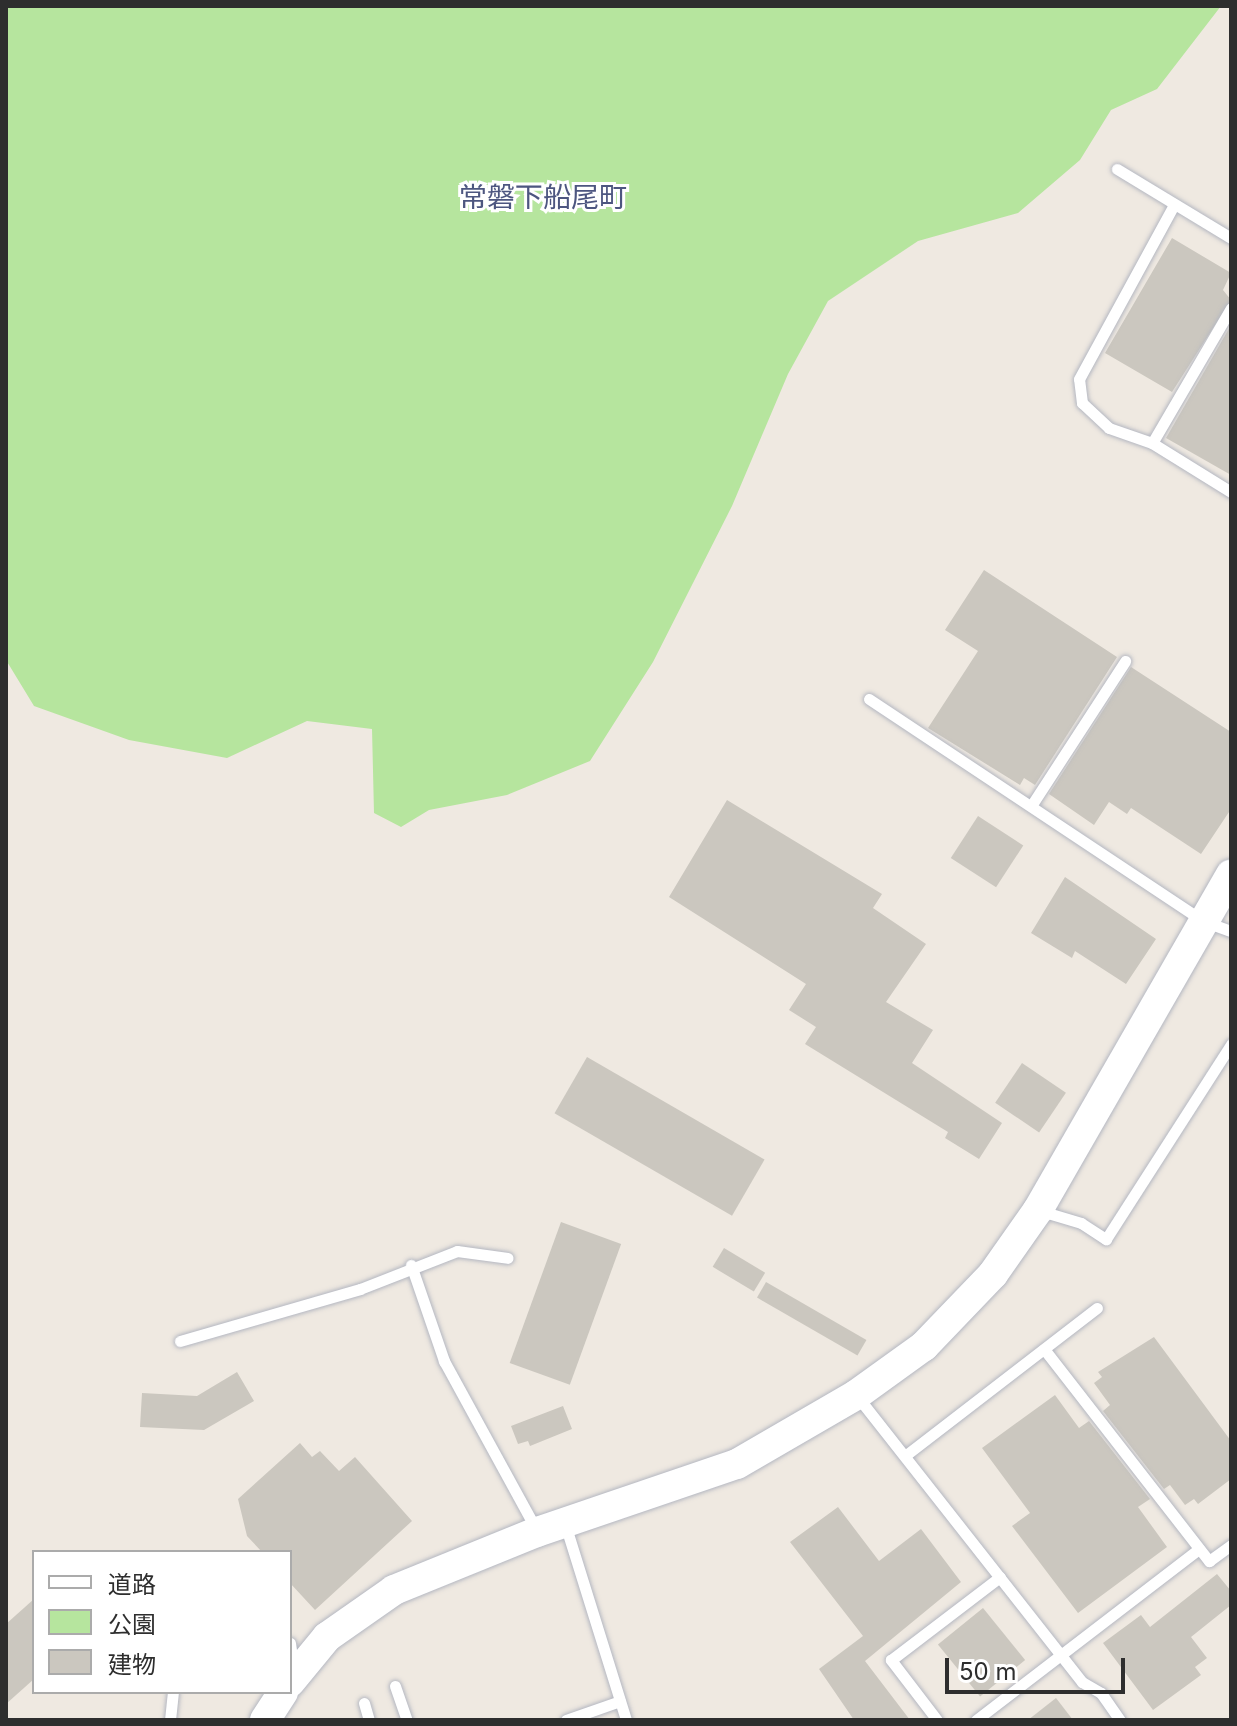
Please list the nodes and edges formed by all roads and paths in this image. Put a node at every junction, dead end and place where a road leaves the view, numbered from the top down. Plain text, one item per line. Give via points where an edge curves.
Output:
1 (1117, 169) dead end
2 (1174, 205) junction
3 (1231, 238) edge
4 (1231, 308) edge
5 (1152, 443) junction
6 (1231, 492) edge
7 (1125, 661) dead end
8 (869, 699) dead end
9 (1031, 806) junction
10 (1231, 874) edge
11 (1217, 926) edge
12 (1231, 1044) edge
13 (1038, 1210) junction
14 (508, 1258) dead end
15 (411, 1265) junction
16 (1097, 1308) dead end
17 (180, 1341) dead end
18 (1044, 1349) junction
19 (856, 1395) junction
20 (906, 1455) junction
21 (551, 1528) junction
22 (1231, 1545) edge
23 (1199, 1549) junction
24 (1000, 1577) junction
25 (1061, 1655) junction
26 (292, 1679) edge
27 (395, 1686) dead end
28 (173, 1694) edge
29 (282, 1694) edge
30 (620, 1701) junction
31 (364, 1703) dead end
32 (170, 1720) edge
33 (265, 1720) edge
34 (369, 1720) edge
35 (407, 1720) edge
36 (566, 1720) edge
37 (626, 1720) edge
38 (937, 1720) edge
39 (976, 1720) edge
40 (1120, 1720) edge

1 - 2 lane
2 - 3 lane
2 - 5 lane via 1079,379 1082,403 1109,428
4 - 5 lane
5 - 6 lane
7 - 9 lane
8 - 9 lane
9 - 11 lane
10 - 11 street
11 - 13 street
12 - 13 lane via 1106,1239 1081,1223
13 - 19 street via 993,1274 924,1346
14 - 15 lane via 457,1251
15 - 17 lane via 360,1289
15 - 21 lane via 444,1361
16 - 18 lane
18 - 20 lane
18 - 23 lane
19 - 20 lane
19 - 21 street via 737,1464
20 - 24 lane
21 - 26 street via 394,1590 327,1637
21 - 30 lane
22 - 23 lane via 1209,1561
23 - 25 lane
24 - 25 lane
24 - 38 lane via 891,1660
25 - 39 lane
25 - 40 lane
27 - 35 lane
28 - 32 lane
29 - 33 street
30 - 36 lane
30 - 37 lane
31 - 34 lane

